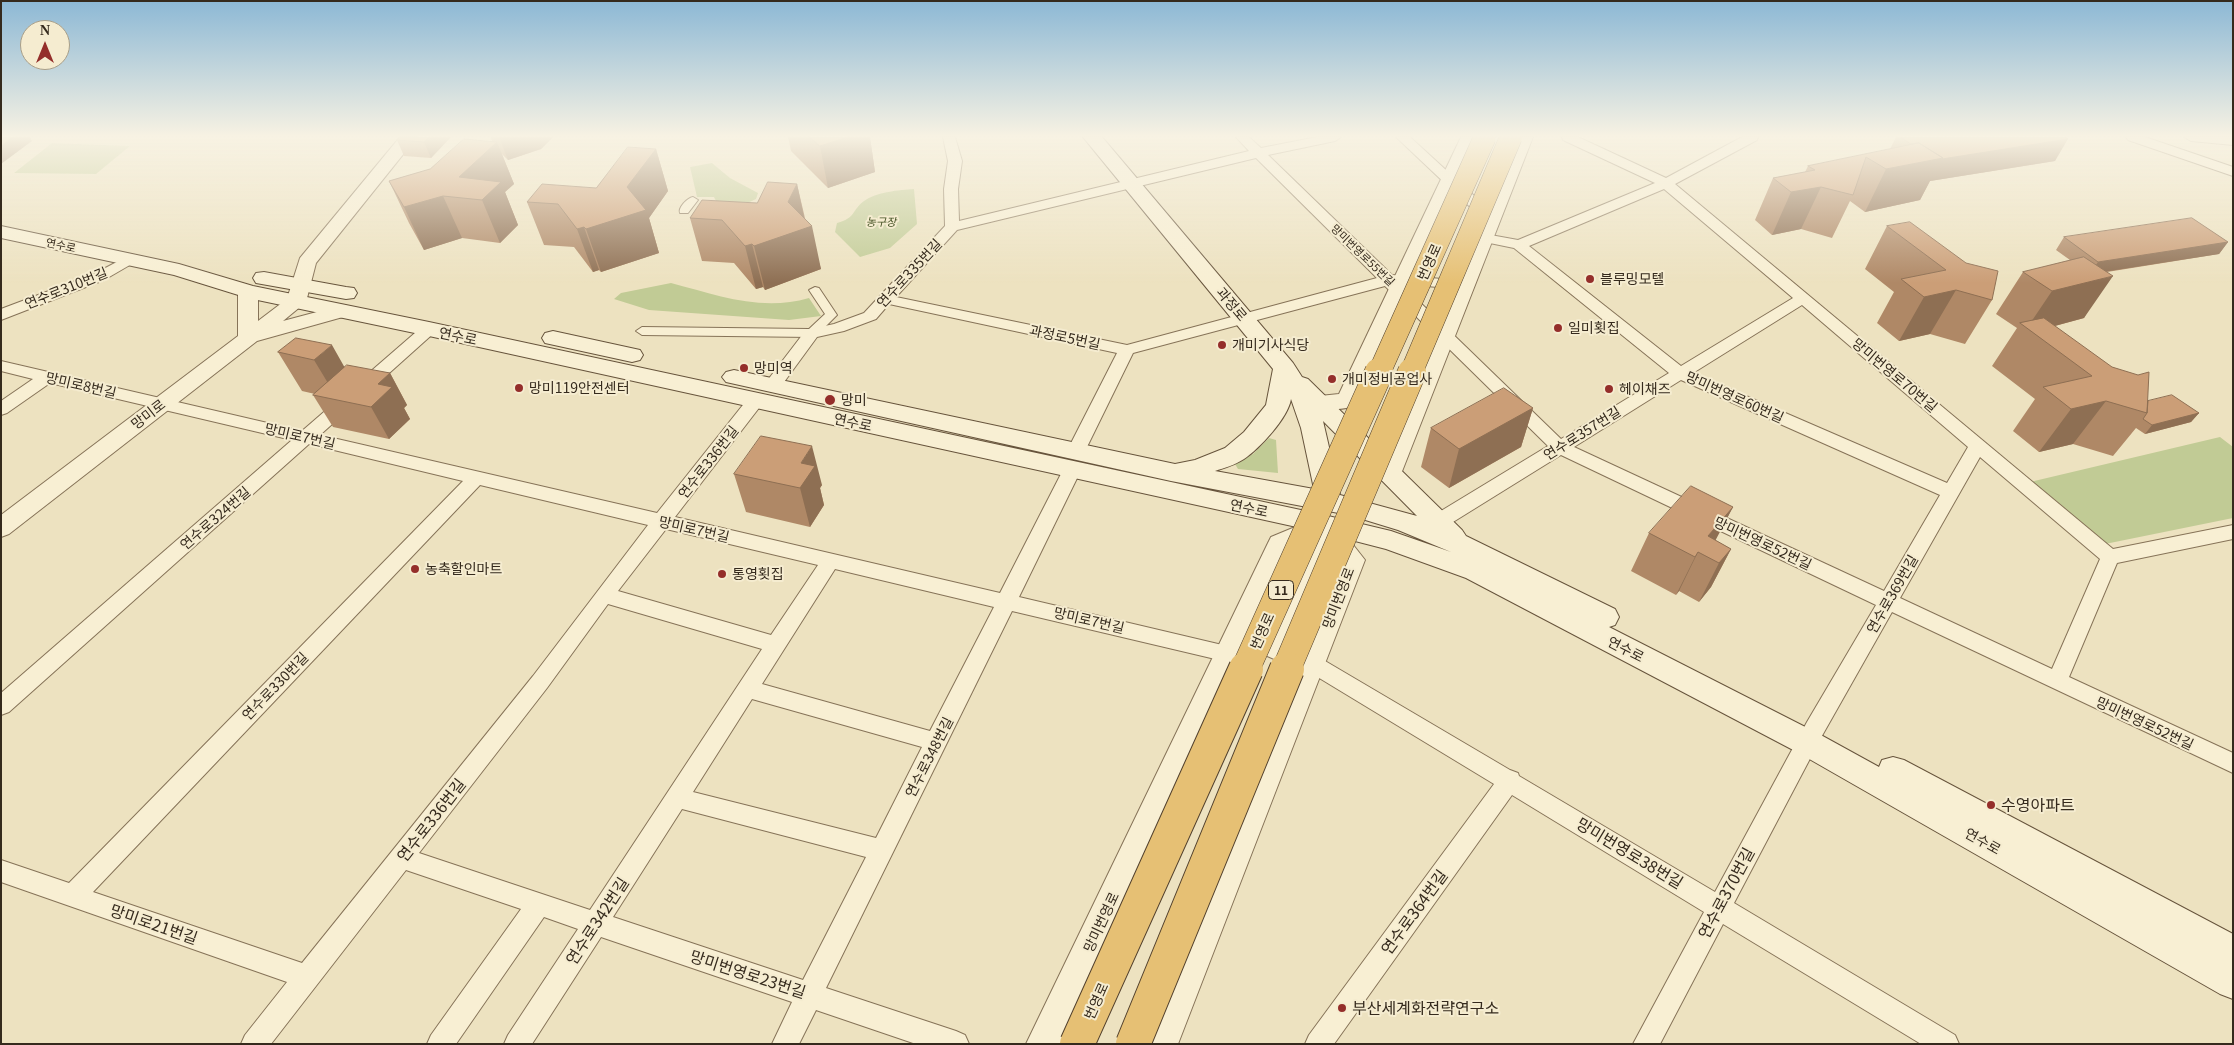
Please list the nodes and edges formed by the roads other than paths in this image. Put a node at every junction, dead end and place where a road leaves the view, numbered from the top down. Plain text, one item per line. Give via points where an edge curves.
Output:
1 (369, 186) edge
2 (951, 186) edge
3 (1121, 186) edge
4 (1134, 186) edge
5 (1294, 186) edge
6 (1446, 186) edge
7 (1455, 186) edge
8 (1463, 186) edge
9 (1490, 186) edge
10 (1506, 186) edge
11 (1659, 186) edge
12 (1669, 186) edge
13 (693, 200) dead end
14 (684, 211) dead end
15 (1492, 220) junction
16 (952, 227) junction
17 (1, 232) edge
18 (1485, 238) junction
19 (1520, 245) junction
20 (130, 260) junction
21 (178, 270) junction
22 (1397, 283) junction
23 (1467, 284) junction
24 (815, 290) dead end
25 (248, 292) junction
26 (299, 293) junction
27 (1804, 298) junction
28 (886, 299) junction
29 (343, 311) junction
30 (1, 315) edge
31 (1243, 318) junction
32 (430, 330) junction
33 (642, 331) dead end
34 (812, 333) junction
35 (1445, 336) junction
36 (248, 337) junction
37 (1127, 350) junction
38 (1, 366) edge
39 (1285, 368) junction
40 (1680, 373) junction
41 (47, 377) junction
42 (765, 393) junction
43 (1318, 402) junction
44 (160, 404) junction
45 (1, 409) edge
46 (307, 437) junction
47 (1978, 445) junction
48 (1559, 447) junction
49 (1074, 461) junction
50 (1174, 472) junction
51 (1390, 474) junction
52 (477, 477) junction
53 (1950, 492) junction
54 (1327, 513) junction
55 (661, 522) junction
56 (1438, 522) junction
57 (1, 528) edge
58 (2233, 532) edge
59 (1462, 546) junction
60 (2110, 557) junction
61 (831, 560) junction
62 (604, 595) junction
63 (1007, 601) junction
64 (1888, 602) junction
65 (776, 645) junction
66 (1228, 654) junction
67 (1313, 664) junction
68 (2057, 681) junction
69 (747, 689) junction
70 (1, 706) edge
71 (1811, 736) junction
72 (936, 742) junction
73 (2233, 764) edge
74 (1510, 780) junction
75 (677, 798) junction
76 (882, 850) junction
77 (401, 858) junction
78 (1, 871) edge
79 (73, 896) junction
80 (539, 904) junction
81 (1719, 907) junction
82 (596, 923) junction
83 (2233, 953) edge
84 (307, 977) junction
85 (2233, 982) edge
86 (810, 994) junction
87 (254, 1044) edge
88 (440, 1044) edge
89 (517, 1044) edge
90 (785, 1044) edge
91 (956, 1044) edge
92 (1043, 1044) edge
93 (1077, 1044) edge
94 (1133, 1044) edge
95 (1161, 1044) edge
96 (1318, 1044) edge
97 (1646, 1044) edge
98 (1946, 1044) edge

1 - 26 street via 307,262
2 - 16 street, 연수로335번길
3 - 16 street
4 - 31 main road, 과정로
5 - 22 street, 망미번영로55번길
6 - 22 street
7 - 15 street
8 - 93 highway, 번영로 / 11, bridge
9 - 94 highway, 번영로, bridge
10 - 15 street
11 - 19 street
12 - 27 street, 망미번영로70번길
13 - 14 street
15 - 18 street
16 - 28 street, 연수로335번길
17 - 20 main road, 연수로
18 - 19 street
18 - 23 street
19 - 40 street, 망미번영로60번길
20 - 21 main road, 연수로
20 - 30 street, 연수로310번길 via 99,277
21 - 25 main road, 연수로
21 - 26 main road, 연수로
22 - 23 street, 과정로5번길
22 - 31 street, 과정로5번길
22 - 35 street, 망미번영로55번길
22 - 43 street via 1347,401
23 - 35 street
24 - 34 street via 831,315
25 - 26 main road, 연수로
25 - 36 street
26 - 29 main road, 연수로
26 - 36 street, 망미로
26 - 42 main road, 연수로
27 - 40 street, 연수로357번길
27 - 47 street, 망미번영로70번길
28 - 34 street, 연수로335번길 via 870,316 838,328
28 - 37 street, 과정로5번길
29 - 32 main road, 연수로
29 - 36 street
31 - 37 street, 과정로5번길
31 - 39 main road, 과정로
32 - 42 main road, 연수로
32 - 46 street, 연수로324번길
33 - 34 street
34 - 42 street
35 - 48 street, 망미번영로52번길
35 - 51 street
36 - 44 street, 망미로
37 - 49 street
38 - 41 street, 망미로8번길
39 - 43 main road
39 - 50 main road via 1278,407 1253,438 1234,454 1199,468
39 - 54 main road, 과정로 via 1302,396 1313,428
40 - 48 street, 연수로357번길
40 - 53 street, 망미번영로60번길
41 - 44 street, 망미로8번길
41 - 45 street
42 - 49 main road, 연수로
42 - 55 street, 연수로336번길
43 - 51 main road
44 - 46 street, 망미로7번길
44 - 57 street, 망미로
46 - 52 street, 망미로7번길
46 - 70 street, 연수로324번길
47 - 53 street, 연수로369번길
47 - 60 street, 망미번영로70번길
48 - 56 street, 연수로357번길
48 - 64 street, 망미번영로52번길
49 - 50 main road, 연수로
49 - 54 main road, 연수로
49 - 63 street, 연수로348번길
50 - 54 main road, 연수로
51 - 56 main road
52 - 55 street, 망미로7번길
52 - 79 street, 연수로330번길
53 - 64 street, 연수로369번길
54 - 59 main road, 연수로 via 1408,524
54 - 66 street, 망미번영로 via 1280,543
54 - 67 street, 망미번영로 via 1353,560
54 - 67 street via 1320,542 1274,648
54 - 71 main road, 연수로 via 1391,541 1476,571
55 - 61 street, 망미로7번길
55 - 62 street, 연수로336번길
56 - 59 main road
58 - 60 street
59 - 71 main road, 연수로 via 1537,582
60 - 68 street
61 - 63 street, 망미로7번길
61 - 65 street, 연수로342번길
62 - 65 street
62 - 77 street, 연수로336번길
63 - 66 street, 망미로7번길
63 - 72 street, 연수로348번길
64 - 68 street, 망미번영로52번길
64 - 71 street, 연수로369번길
65 - 69 street, 연수로342번길
66 - 92 street, 망미번영로
67 - 74 street, 망미번영로38번길
67 - 95 street, 망미번영로
68 - 73 street, 망미번영로52번길
69 - 72 street
69 - 75 street, 연수로342번길
71 - 81 street, 연수로370번길
71 - 83 main road, 연수로
71 - 85 main road, 연수로
72 - 76 street, 연수로348번길
74 - 81 street, 망미번영로38번길
74 - 96 street, 연수로364번길
75 - 76 street
75 - 82 street, 연수로342번길
76 - 86 street, 연수로348번길
77 - 80 street, 망미번영로23번길
77 - 84 street, 연수로336번길
78 - 79 street, 망미로21번길
79 - 84 street, 망미로21번길
80 - 82 street, 망미번영로23번길
80 - 88 street
81 - 97 street, 연수로370번길
81 - 98 street, 망미번영로38번길
82 - 86 street, 망미번영로23번길
82 - 89 street, 연수로342번길
84 - 87 street, 연수로336번길
86 - 90 street, 연수로348번길
86 - 91 street, 망미번영로23번길

